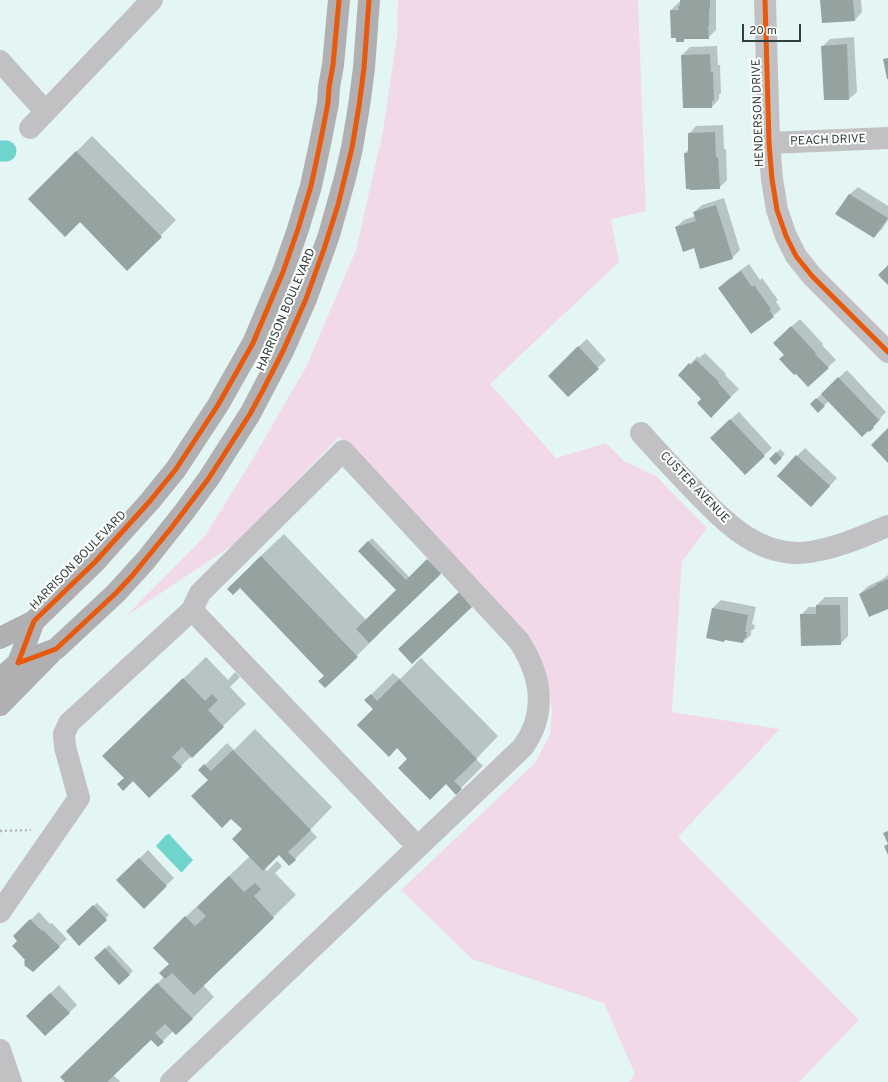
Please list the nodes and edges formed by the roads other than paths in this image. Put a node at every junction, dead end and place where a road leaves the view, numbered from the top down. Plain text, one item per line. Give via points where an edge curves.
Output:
1 (152, 0) edge
2 (339, 0) edge
3 (369, 0) edge
4 (766, 0) edge
5 (0, 61) edge
6 (45, 111) junction
7 (30, 128) dead end
8 (888, 138) edge
9 (769, 143) junction
10 (888, 352) edge
11 (640, 433) dead end
12 (888, 526) edge
13 (192, 610) junction
14 (34, 621) junction
15 (0, 638) edge
16 (56, 649) junction
17 (18, 663) junction
18 (0, 679) edge
19 (0, 705) edge
20 (418, 847) junction
21 (0, 912) edge
22 (0, 1050) edge
23 (11, 1082) edge
24 (171, 1082) edge

1 - 6 street
2 - 14 main road, HARRISON BOULEVARD via 328,104 312,180 283,272 253,343 214,412 164,484 95,562
3 - 16 main road, HARRISON BOULEVARD via 359,106 345,178 314,279 283,351 246,421 209,478 176,522 116,593
4 - 9 street, HENDERSON DRIVE
5 - 6 street
6 - 7 street
8 - 9 street, PEACH DRIVE
9 - 10 street, HENDERSON DRIVE via 777,210 796,256 812,276
11 - 12 street, CUSTER AVENUE via 716,514 761,545 791,553 809,553 847,543
13 - 20 street
13 - 20 street via 200,593 343,451 520,641 528,654 539,691 538,715 530,738
13 - 21 street via 69,723 64,734 65,747 79,798
14 - 15 main road
14 - 17 main road, HARRISON BOULEVARD
16 - 17 main road, HARRISON BOULEVARD
16 - 19 main road
17 - 18 main road, HARRISON BOULEVARD
20 - 24 street
22 - 23 street

